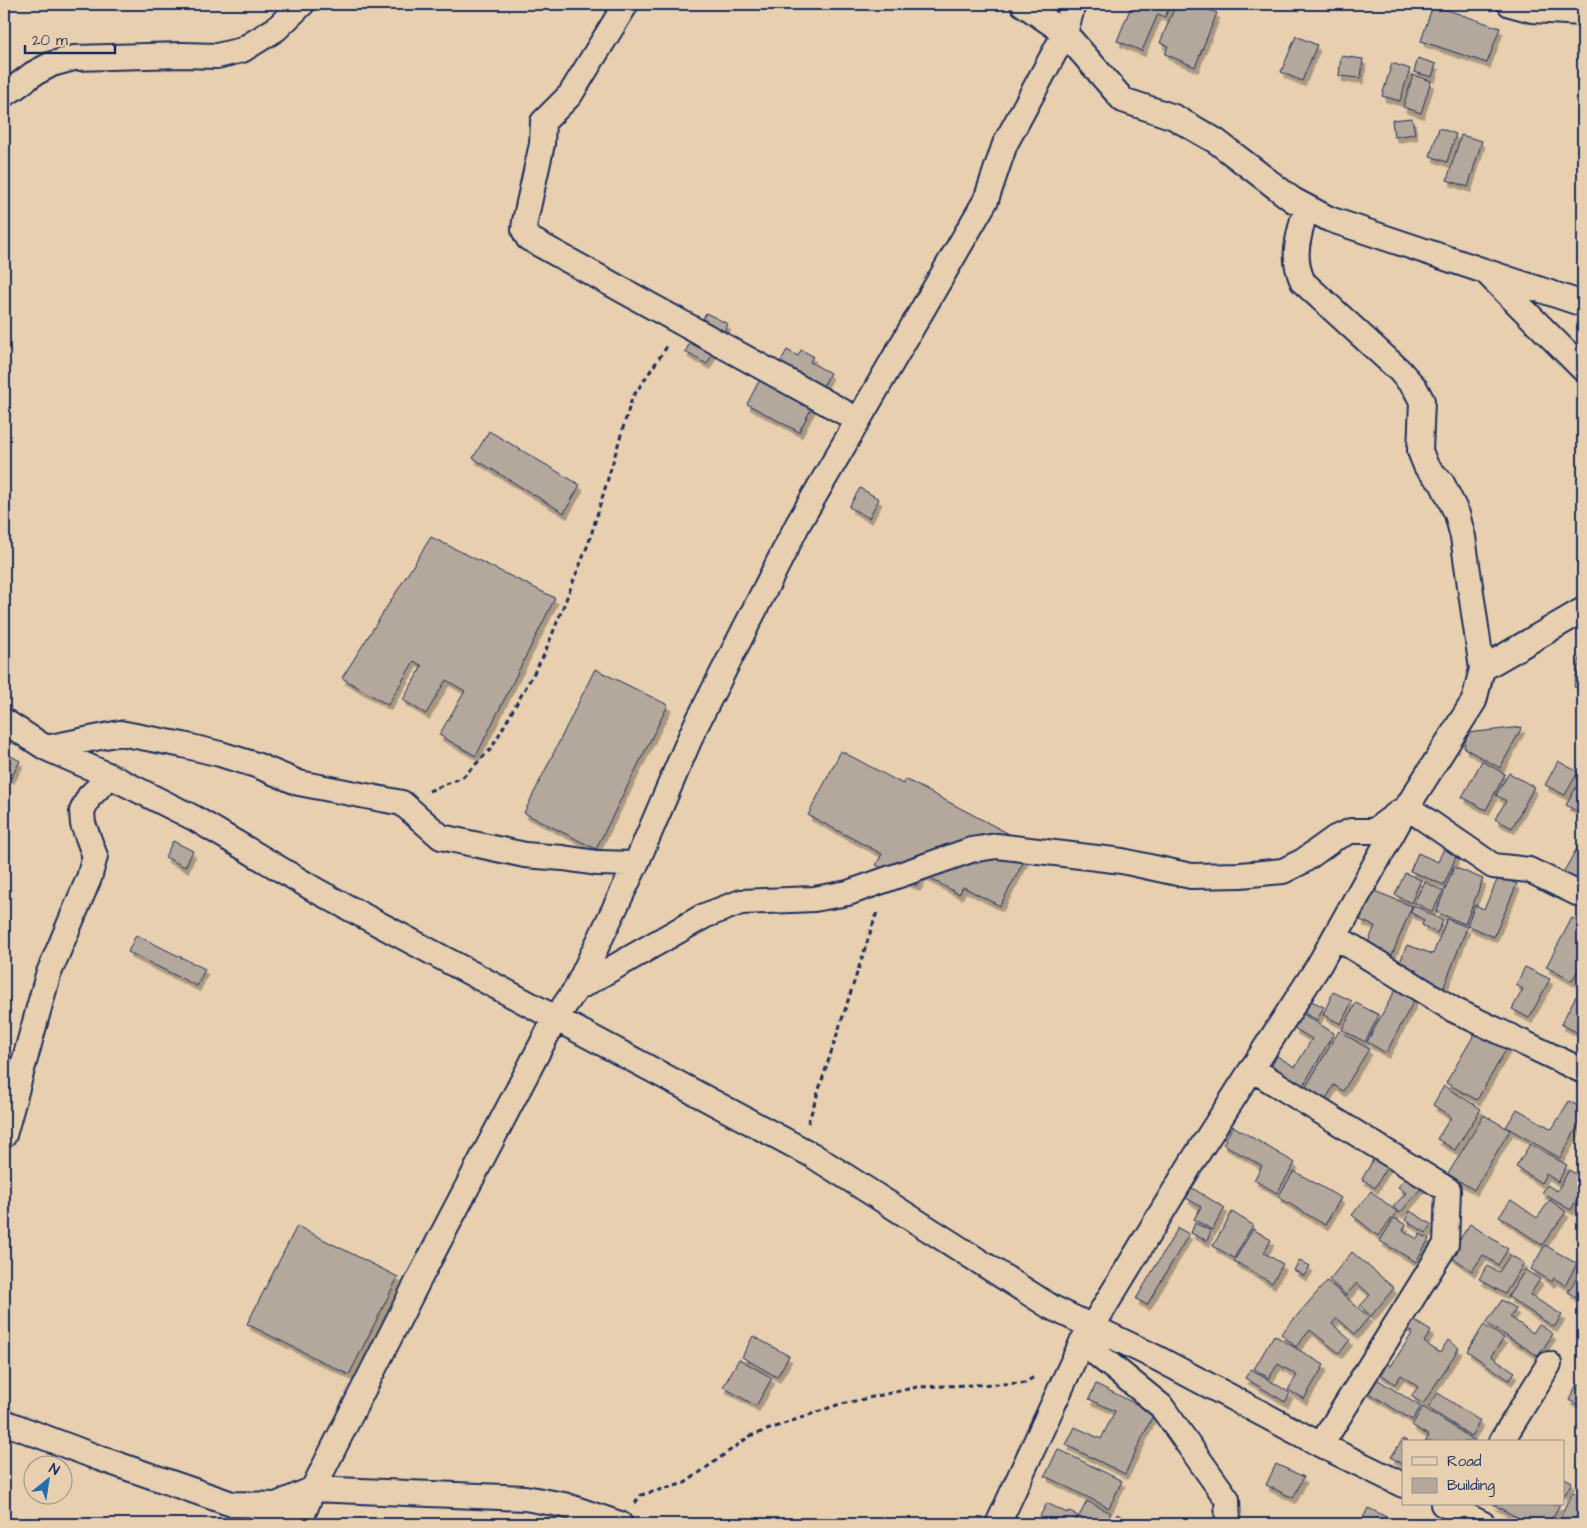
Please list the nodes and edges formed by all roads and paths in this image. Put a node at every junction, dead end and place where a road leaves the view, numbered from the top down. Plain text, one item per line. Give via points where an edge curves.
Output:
1 (302, 4) edge
2 (626, 4) edge
3 (1024, 4) edge
4 (1073, 4) edge
5 (1510, 4) edge
6 (1583, 13) edge
7 (1065, 33) junction
8 (4, 94) edge
9 (1306, 207) junction
10 (1486, 272) junction
11 (1583, 304) edge
12 (683, 323) junction
13 (1583, 370) edge
14 (858, 420) junction
15 (1583, 610) edge
16 (1482, 669) junction
17 (4, 721) edge
18 (46, 748) junction
19 (110, 776) junction
20 (402, 803) junction
21 (1407, 808) junction
22 (636, 864) junction
23 (888, 878) junction
24 (1583, 896) edge
25 (1336, 937) junction
26 (576, 989) junction
27 (555, 1019) junction
28 (1252, 1069) junction
29 (1583, 1070) edge
30 (4, 1135) edge
31 (801, 1150) junction
32 (1087, 1334) junction
33 (1549, 1364) dead end
34 (1039, 1373) dead end
35 (4, 1422) edge
36 (1502, 1440) edge
37 (1321, 1445) junction
38 (1402, 1485) edge
39 (313, 1489) junction
40 (1227, 1499) junction
41 (1454, 1507) edge
42 (260, 1524) edge
43 (299, 1524) edge
44 (620, 1524) edge
45 (998, 1524) edge
46 (1214, 1524) edge
47 (1228, 1524) edge
48 (1483, 1524) edge

1 - 8 street via 276,29 242,50 217,56 74,58 52,64
2 - 12 street via 570,95 543,122 542,144 524,230 528,238
3 - 7 street
4 - 7 street
5 - 6 street via 1532,10
7 - 9 street via 1123,100 1174,116 1216,141
7 - 14 street via 1005,144 986,200
9 - 10 street via 1329,219
9 - 16 street via 1296,248 1297,270 1303,282 1398,370 1422,401 1420,451 1457,514
10 - 11 street
10 - 13 street
12 - 14 street
12 - 20 path via 632,398 589,542 544,655 492,749 463,777
14 - 22 street via 798,524 694,729
15 - 16 street
16 - 21 street via 1474,700
17 - 18 street
18 - 19 street
18 - 20 street via 120,733 220,754 299,783
19 - 27 street via 194,818 316,891
19 - 30 street via 89,797 82,811 83,824 95,856 89,878 48,975
20 - 22 street via 441,837 525,855
21 - 23 street via 1374,831 1351,831 1335,838 1283,871 1192,876 1122,861 997,846 971,850
21 - 24 street via 1493,866 1529,870
21 - 25 street
22 - 26 street
23 - 26 street via 848,894 814,900 741,902 704,916
23 - 31 path
25 - 28 street
25 - 29 street via 1454,1010
26 - 27 street
27 - 31 street
27 - 39 street
28 - 32 street
28 - 37 street via 1448,1190 1446,1244
31 - 32 street via 1051,1307
32 - 37 street via 1157,1358
32 - 40 street via 1161,1406
32 - 45 street
33 - 36 street
34 - 44 path via 1025,1383 917,1387 838,1405 750,1436 685,1483 641,1495
35 - 39 street via 232,1504 276,1505
37 - 38 street
39 - 42 street
39 - 43 street
39 - 44 street via 526,1498 564,1505
40 - 46 street
40 - 47 street
41 - 48 street

